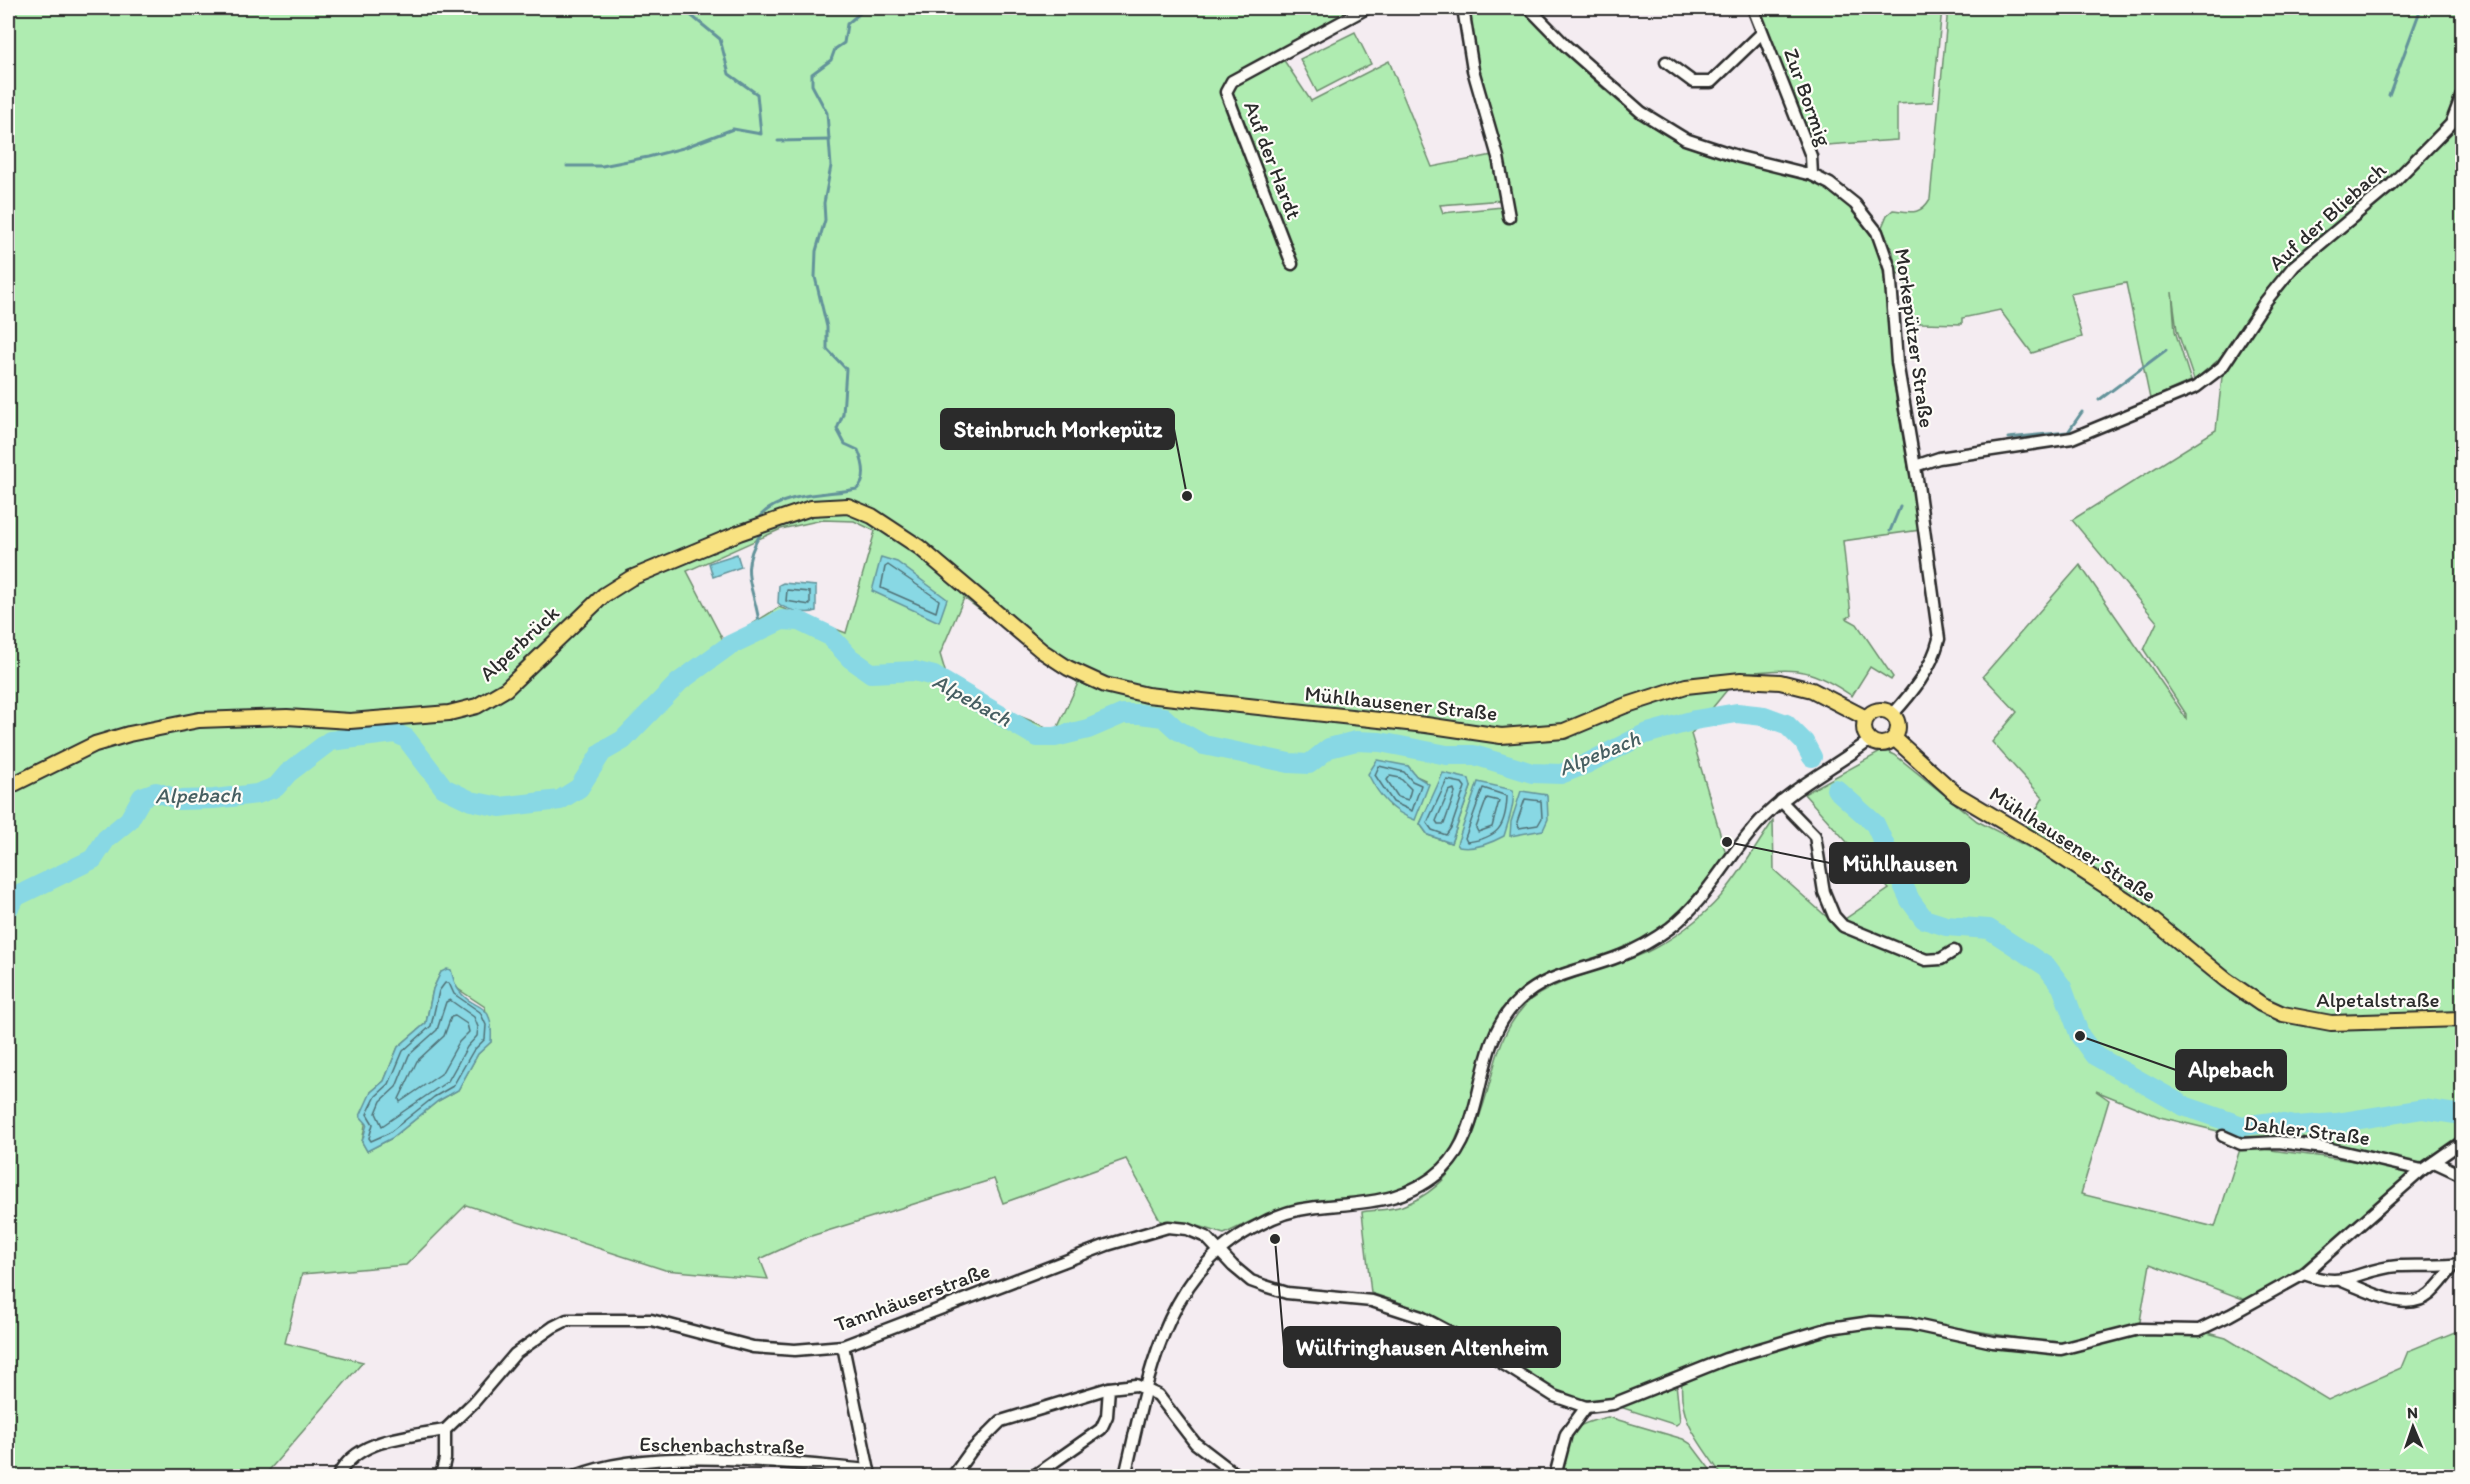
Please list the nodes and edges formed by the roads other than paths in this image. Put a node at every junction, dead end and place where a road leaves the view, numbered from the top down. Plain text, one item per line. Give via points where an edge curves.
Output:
1 (1367, 8) edge
2 (1463, 8) edge
3 (1529, 8) edge
4 (1753, 8) edge
5 (1762, 33) junction
6 (1666, 62) dead end
7 (2463, 95) edge
8 (1812, 175) junction
9 (1509, 217) dead end
10 (1292, 264) dead end
11 (1915, 466) junction
12 (954, 575) joint
13 (1892, 715) junction
14 (1866, 718) junction
15 (1894, 738) junction
16 (1870, 740) junction
17 (8, 787) edge
18 (1781, 801) junction
19 (1954, 951) dead end
20 (2261, 1004) joint
21 (2463, 1019) edge
22 (2223, 1136) dead end
23 (2463, 1142) edge
24 (2434, 1162) junction
25 (2422, 1170) junction
26 (2463, 1174) edge
27 (1217, 1250) junction
28 (2460, 1267) edge
29 (2304, 1274) junction
30 (2341, 1281) junction
31 (843, 1346) junction
32 (1109, 1388) junction
33 (1145, 1389) junction
34 (1586, 1407) junction
35 (445, 1430) junction
36 (869, 1473) edge
37 (338, 1476) edge
38 (441, 1476) edge
39 (576, 1476) edge
40 (953, 1476) edge
41 (1034, 1476) edge
42 (1125, 1476) edge
43 (1238, 1476) edge
44 (1555, 1476) edge

1 - 10 street, Auf der Hardt via 1232,81 1226,92
2 - 9 street via 1473,70 1498,158
3 - 8 street, Morkepützer Straße via 1624,97 1668,129 1740,157
4 - 5 street, Zur Bormig
5 - 6 street, Zur Bormig via 1711,82 1693,82
5 - 8 street, Zur Bormig via 1811,156
7 - 11 street, Auf der Bliebach via 2451,124 2391,185 2295,266 2265,302 2222,367 2196,387 2072,438 1939,458
8 - 11 street, Morkepützer Straße via 1855,204 1877,232 1887,255 1897,362
11 - 13 street, Morkepützer Straße via 1939,639 1925,675
12 - 14 main road, Mühlhausener Straße via 1042,651 1105,685 1147,695 1426,724 1501,736 1564,731 1686,686 1741,680 1798,686 1837,701
12 - 17 main road, Alperbrück via 872,516 848,506 811,508 739,533 622,584 572,622 506,689 477,706 449,714 350,721 287,717 199,720 95,744
13 - 14 main road via 1878,711
13 - 15 main road via 1897,728
14 - 16 main road via 1865,734
15 - 16 main road via 1882,744
15 - 20 main road, Mühlhausener Straße via 1956,794 2133,904
16 - 18 street
18 - 19 street via 1815,836 1824,892 1843,926 1926,960
18 - 27 street via 1742,841 1699,903 1670,928 1619,956 1542,982 1516,1002 1495,1035 1459,1148 1443,1169 1397,1197 1277,1215
20 - 21 main road, Alpetalstraße via 2283,1014 2331,1023
22 - 25 street, Dahler Straße via 2241,1144 2279,1142 2331,1149
23 - 24 street
24 - 25 street
24 - 26 street
25 - 29 street
27 - 31 street, Tannhäuserstraße via 1206,1237 1188,1229 1168,1227 1107,1245
27 - 33 street via 1174,1308
27 - 34 street, Tannhäuserstraße via 1251,1281 1265,1286 1287,1293 1372,1300 1421,1317 1554,1396
28 - 30 street via 2391,1267
28 - 30 street via 2429,1295 2413,1303
29 - 30 street
29 - 34 street via 2199,1330 2139,1329 2061,1350 1993,1342 1910,1324 1871,1322 1830,1328 1726,1359 1613,1404
31 - 35 street, Tannhäuserstraße via 795,1350 753,1347 651,1320 567,1320 515,1354
31 - 36 street
32 - 33 street via 1136,1385
32 - 40 street via 1001,1421 970,1451
32 - 41 street via 1107,1416 1101,1429
33 - 42 street
33 - 43 street via 1158,1395 1195,1443
34 - 44 street via 1566,1434
35 - 37 street via 384,1441 352,1456
35 - 38 street
36 - 39 street, Eschenbachstraße via 761,1462 657,1461 596,1468

